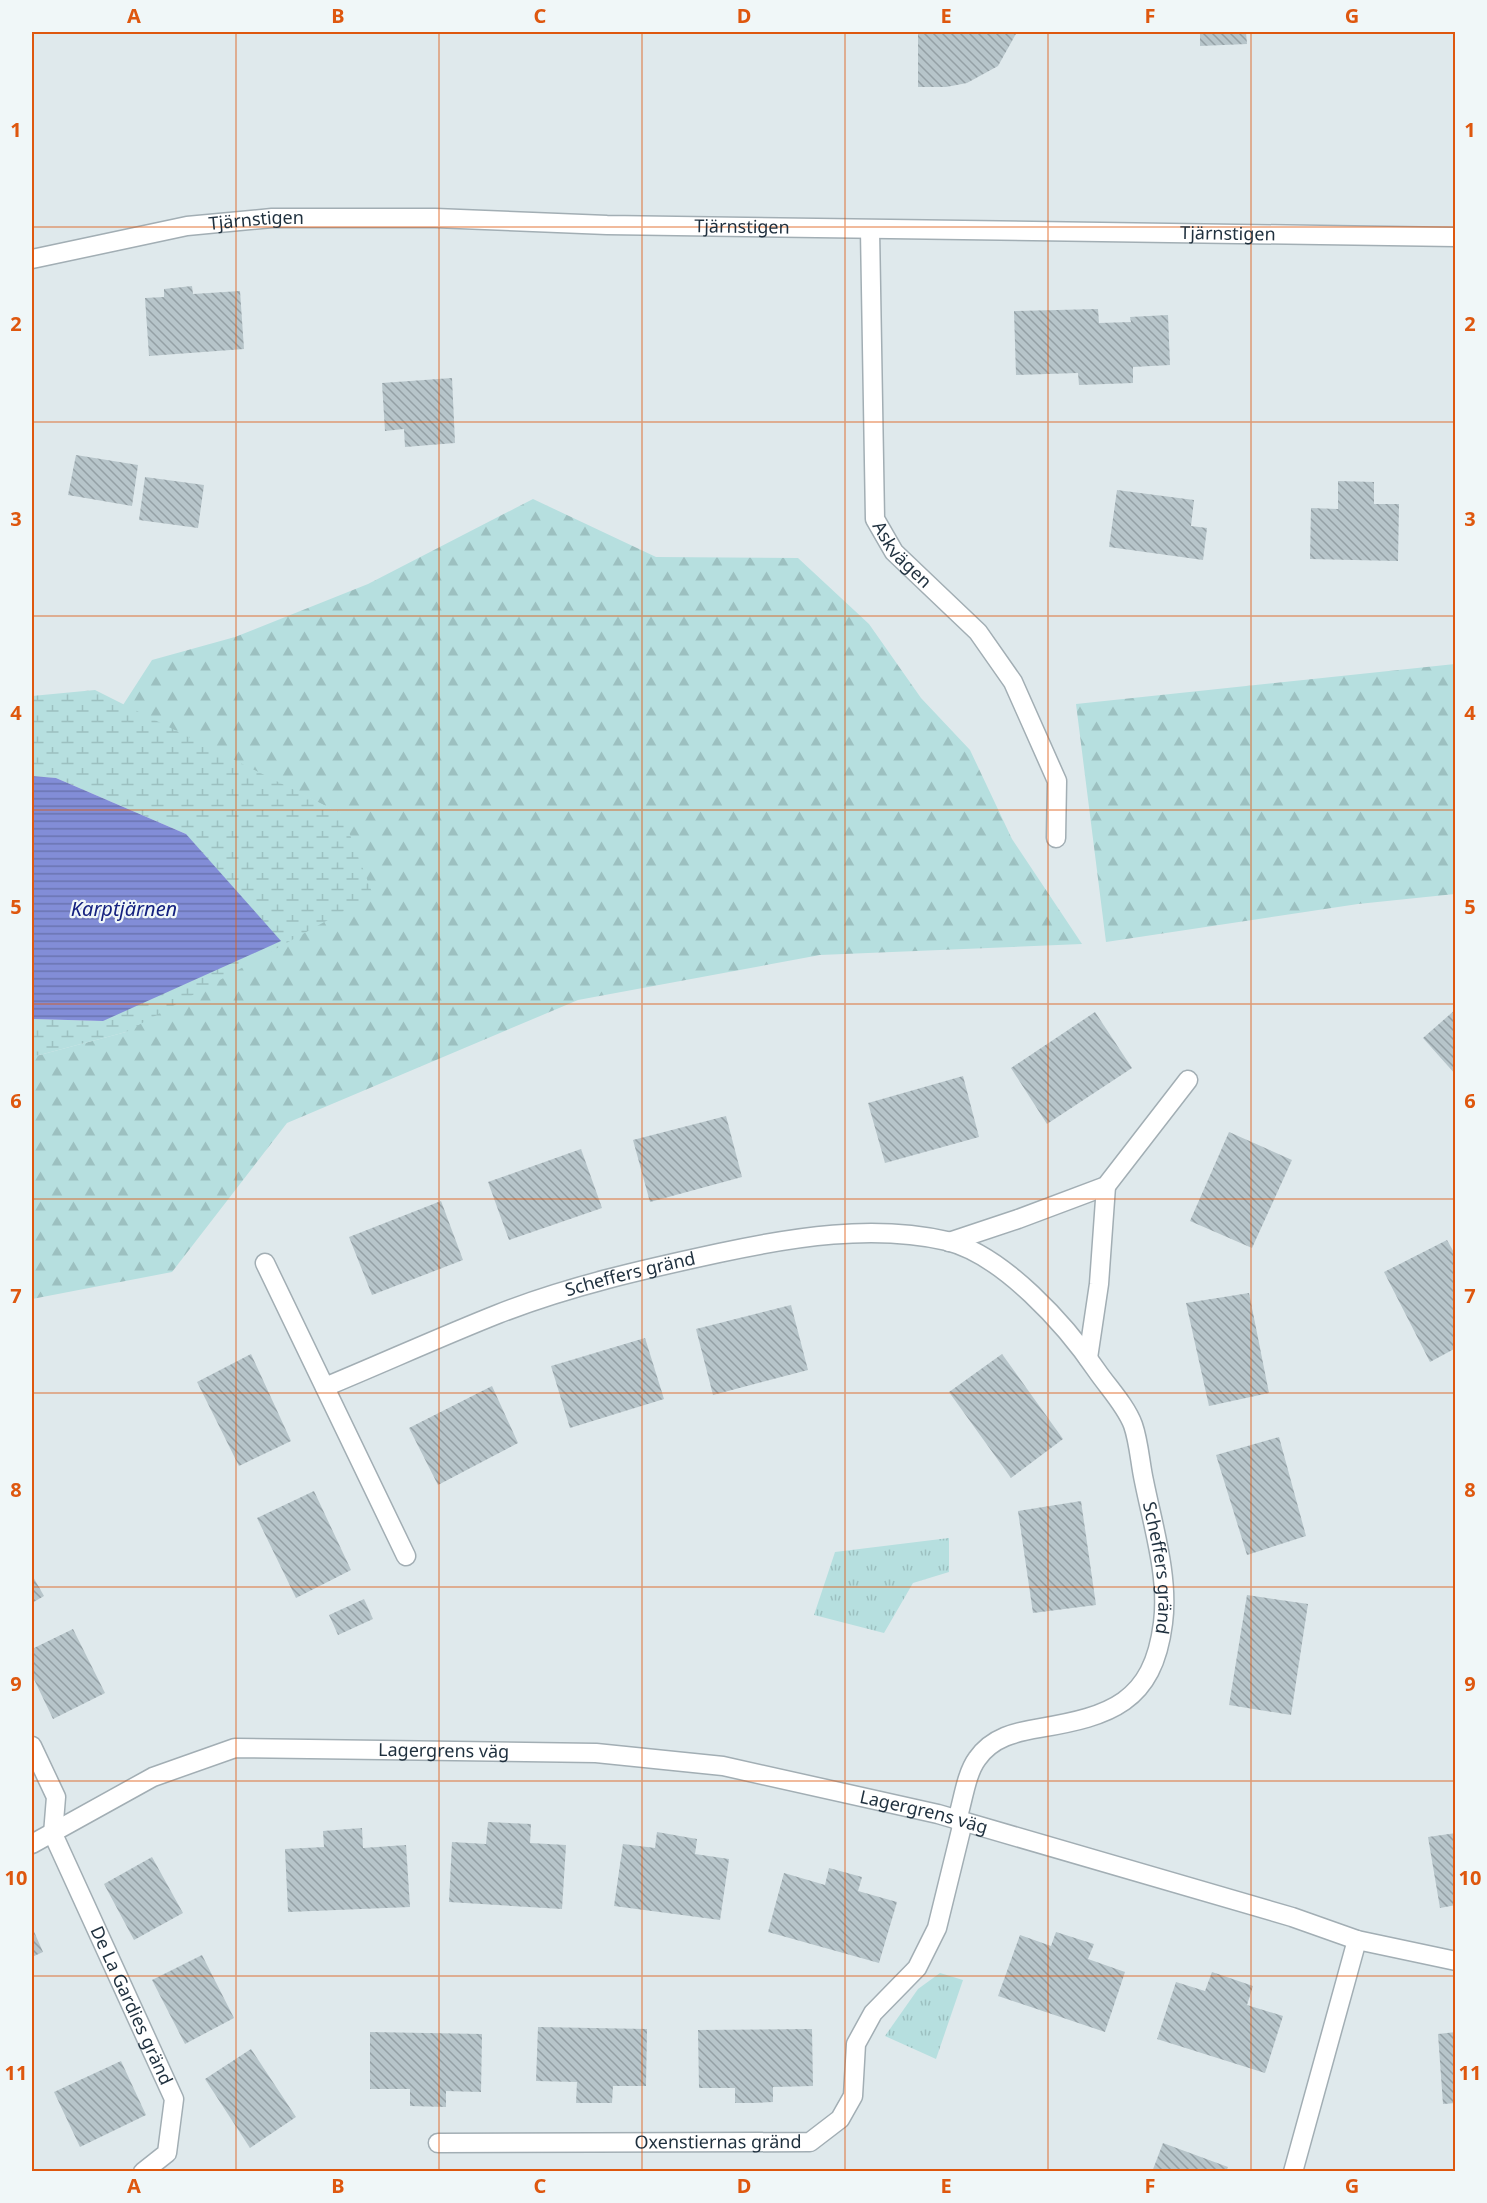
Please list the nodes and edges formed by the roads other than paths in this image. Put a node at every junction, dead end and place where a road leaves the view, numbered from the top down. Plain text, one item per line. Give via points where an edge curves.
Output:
1 (870, 230) junction
2 (1455, 237) edge
3 (32, 259) edge
4 (1056, 838) dead end
5 (1188, 1080) dead end
6 (1106, 1186) junction
7 (949, 1242) junction
8 (265, 1263) dead end
9 (1088, 1358) junction
10 (325, 1387) junction
11 (406, 1556) dead end
12 (32, 1746) edge
13 (960, 1821) junction
14 (53, 1834) junction
15 (32, 1845) edge
16 (1357, 1940) junction
17 (1455, 1961) edge
18 (438, 2143) dead end
19 (143, 2172) edge
20 (1293, 2172) edge

1 - 2 street, Tjärnstigen
1 - 3 street, Tjärnstigen via 563,225 435,218 272,218 188,226
1 - 4 street, Askvägen via 875,519 894,552 978,632 1013,682 1057,781
5 - 6 street
6 - 7 street, Scheffers gränd
6 - 9 street via 1099,1284
7 - 9 street, Scheffers gränd via 981,1256 1019,1283
7 - 10 street, Scheffers gränd via 876,1233 778,1240 638,1270 501,1313
8 - 10 street
9 - 13 street, Scheffers gränd via 1132,1423 1161,1571 1163,1623 1150,1672 1128,1700 1107,1712 1083,1721 1012,1732 988,1746 975,1761
10 - 11 street
12 - 14 street, De La Gardies gränd via 56,1797
13 - 14 street, Lagergrens väg via 712,1764 596,1753 235,1748 153,1776
13 - 16 street, Lagergrens väg via 1292,1917
13 - 18 street, Oxenstiernas gränd via 937,1928 917,1968 873,2013 856,2043 853,2096 840,2119 810,2142
14 - 15 street
14 - 19 street, De La Gardies gränd via 174,2099 167,2153
16 - 17 street, Lagergrens väg
16 - 20 street

